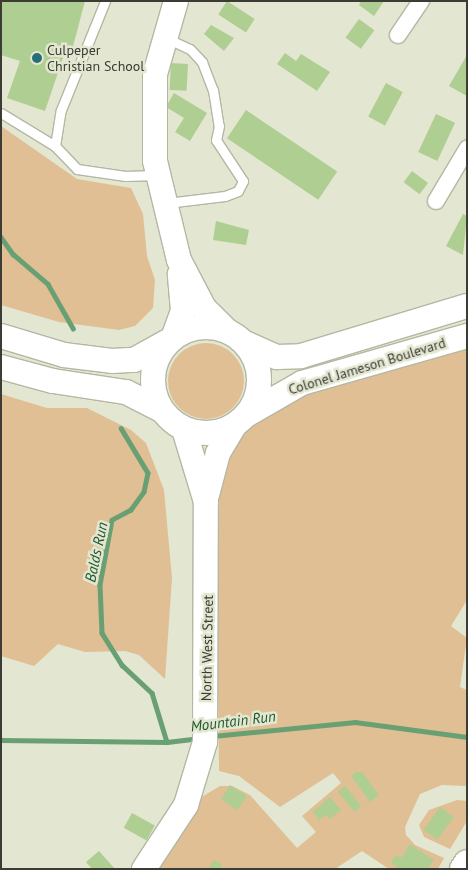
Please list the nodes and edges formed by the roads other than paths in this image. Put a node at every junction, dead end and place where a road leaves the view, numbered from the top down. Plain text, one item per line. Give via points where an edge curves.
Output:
1 (105, 1) edge
2 (421, 1) edge
3 (175, 2) edge
4 (398, 35) dead end
5 (163, 36) junction
6 (1, 113) edge
7 (55, 146) junction
8 (467, 149) edge
9 (158, 175) junction
10 (436, 201) dead end
11 (163, 203) junction
12 (179, 260) junction
13 (467, 306) edge
14 (1, 336) edge
15 (467, 336) edge
16 (236, 337) junction
17 (170, 340) junction
18 (1, 367) edge
19 (161, 410) junction
20 (240, 421) junction
21 (184, 430) junction
22 (206, 502) junction
23 (467, 863) edge
24 (144, 869) edge
25 (463, 869) edge

1 - 7 lane via 61,110
2 - 4 street
3 - 5 main road
5 - 9 main road via 152,111
5 - 11 lane via 190,49 202,62 213,90 219,126 216,140 243,181 238,191 225,196
6 - 7 lane
7 - 9 lane via 77,169 125,176
8 - 10 street
9 - 11 main road
11 - 12 main road
12 - 16 main road via 204,308
12 - 17 main road via 183,311
13 - 16 main road, Colonel Jameson Boulevard via 300,356 277,357
14 - 17 main road via 64,355 112,361 134,360
15 - 20 main road, Colonel Jameson Boulevard via 302,383
16 - 17 main road via 199,327
16 - 20 main road via 259,372 256,396
17 - 19 main road via 156,360 152,382
18 - 19 main road via 53,381 126,392
19 - 21 main road
20 - 21 main road via 210,433
20 - 22 main road, North West Street via 218,453
21 - 22 main road, North West Street
22 - 24 main road, North West Street via 206,715 203,753 186,805
23 - 25 main road

